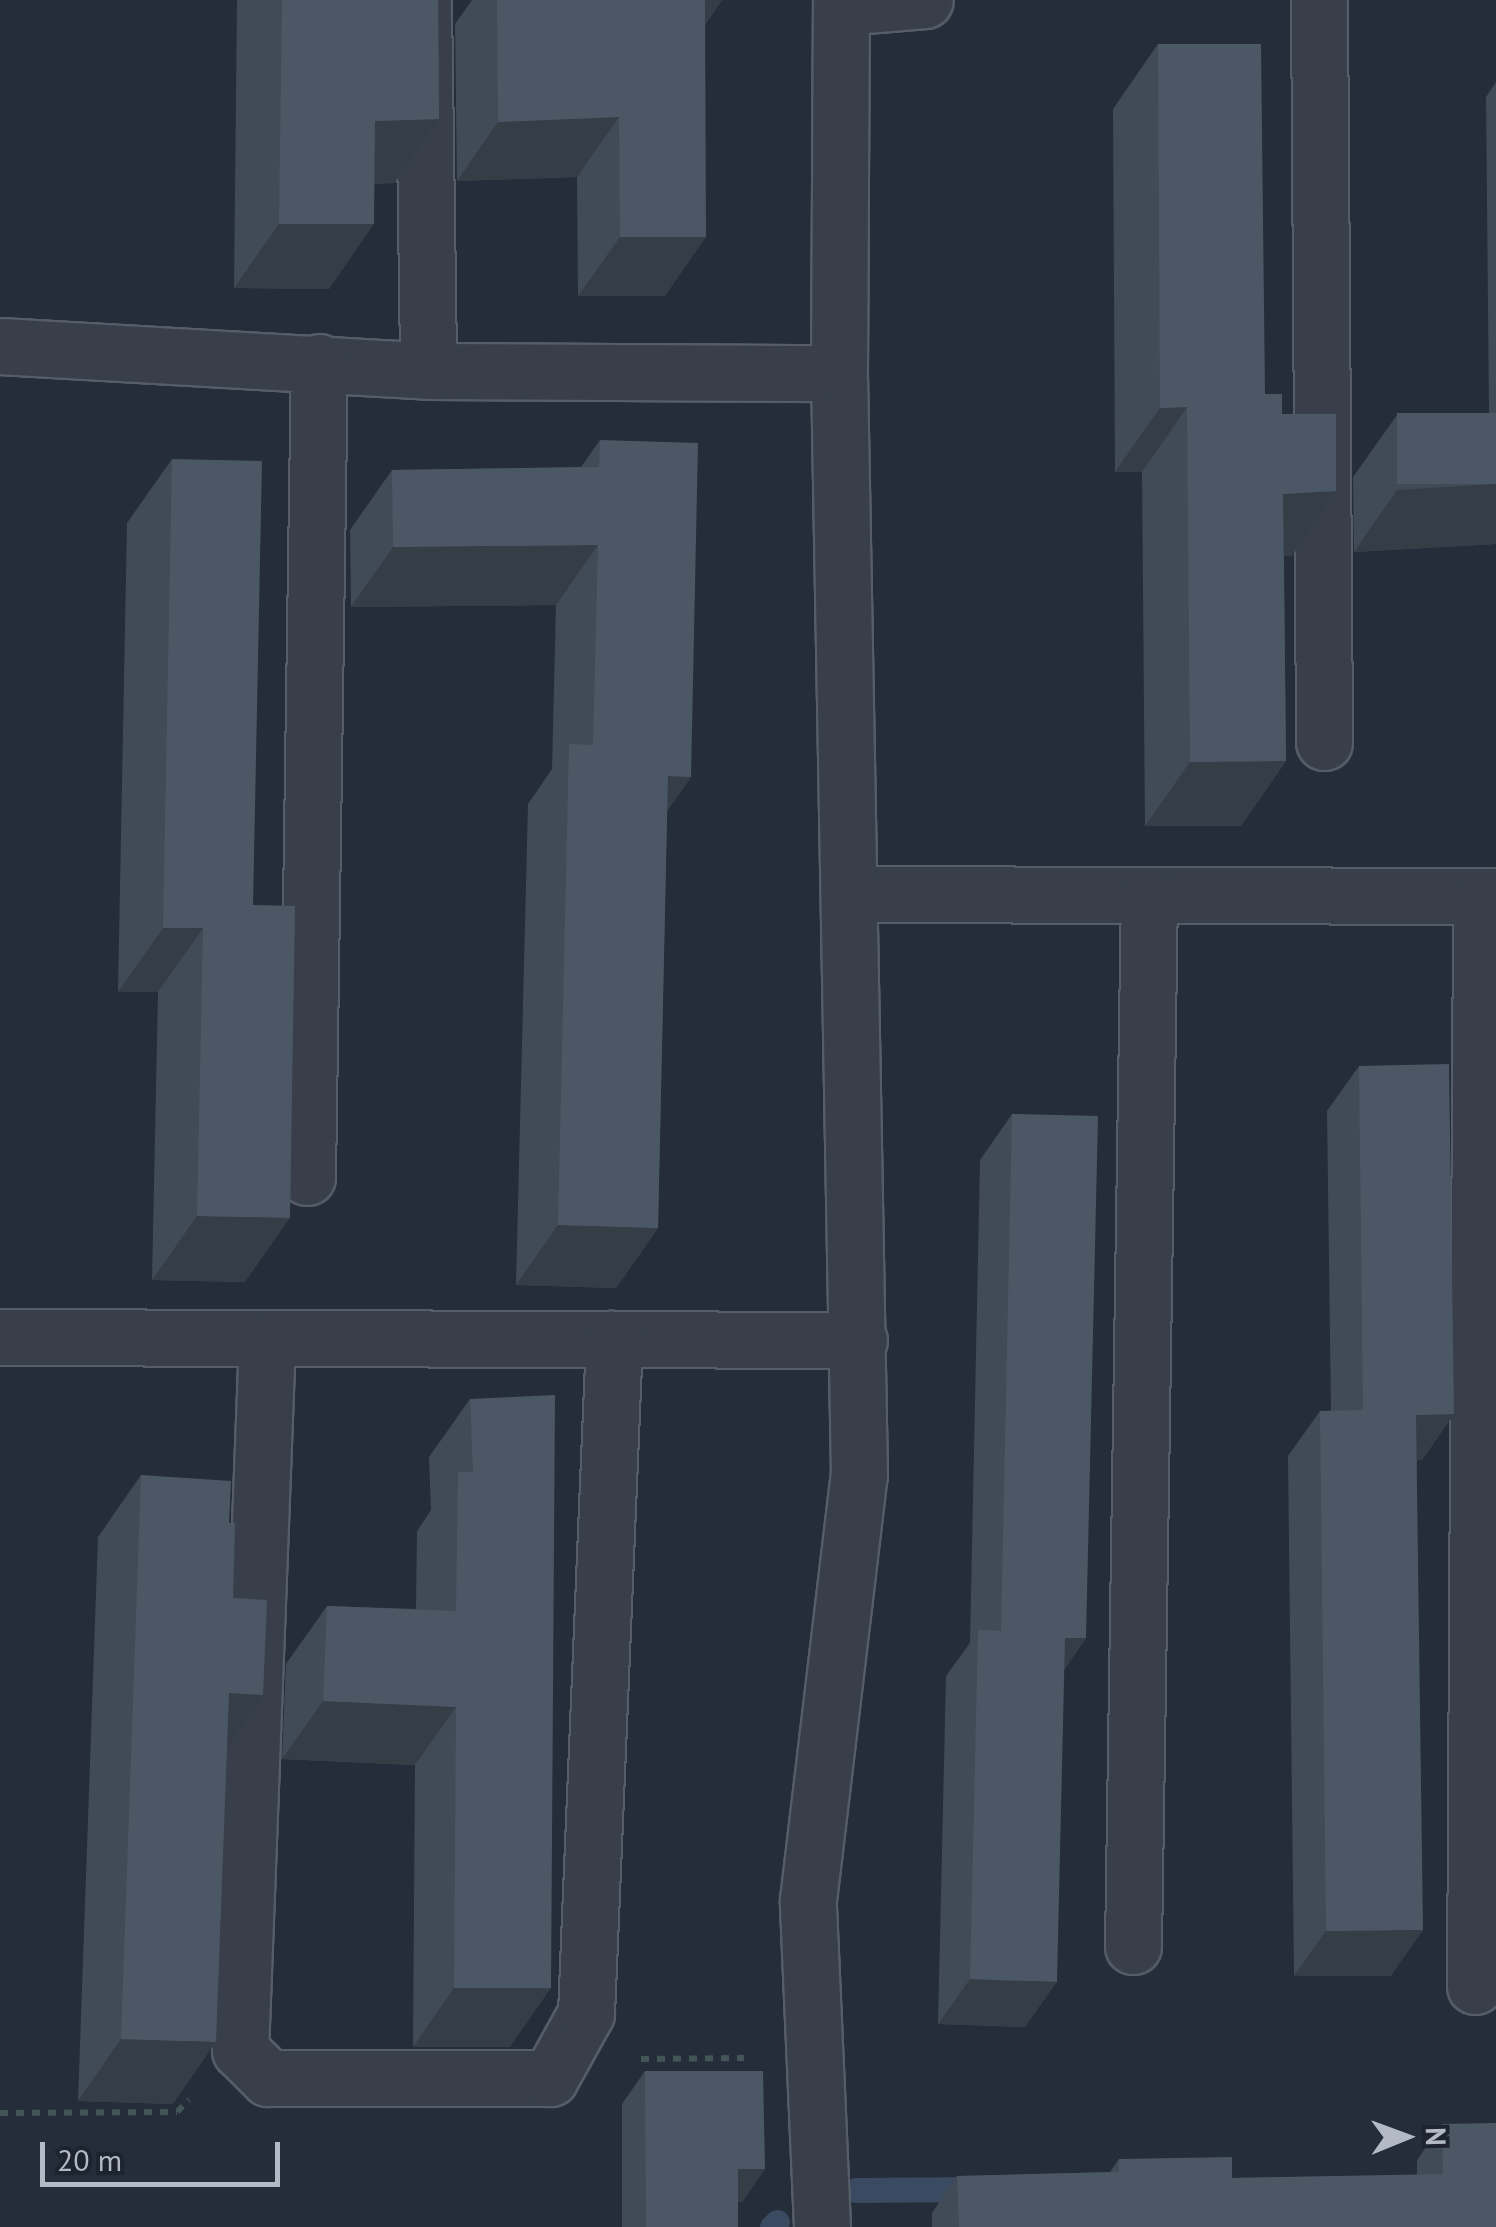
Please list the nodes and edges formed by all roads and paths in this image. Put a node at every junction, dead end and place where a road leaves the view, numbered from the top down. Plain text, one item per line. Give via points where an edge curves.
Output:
1 (423, 0) edge
2 (926, 0) edge
3 (1319, 0) edge
4 (841, 4) edge
5 (0, 346) edge
6 (319, 362) junction
7 (428, 371) junction
8 (838, 373) junction
9 (1324, 742) dead end
10 (852, 894) junction
11 (1149, 895) junction
12 (1488, 896) edge
13 (307, 1177) dead end
14 (0, 1338) edge
15 (267, 1338) junction
16 (614, 1339) junction
17 (860, 1340) junction
18 (1133, 1946) dead end
19 (1475, 1986) dead end
20 (240, 2050) junction
21 (815, 2058) junction
22 (560, 2059) junction
23 (0, 2113) edge
24 (822, 2227) edge

1 - 7 street
2 - 4 street
3 - 9 street
4 - 8 street
5 - 6 street
6 - 7 street
6 - 13 street
7 - 8 street
8 - 10 street
10 - 11 street
10 - 17 street
11 - 12 street
11 - 18 street
12 - 19 street
14 - 15 street
15 - 16 street
15 - 20 street
16 - 17 street
16 - 22 street via 586,2013
17 - 21 street via 859,1475 808,1900
20 - 22 street via 268,2078 550,2078
20 - 23 path via 177,2112
21 - 22 path
21 - 24 street

